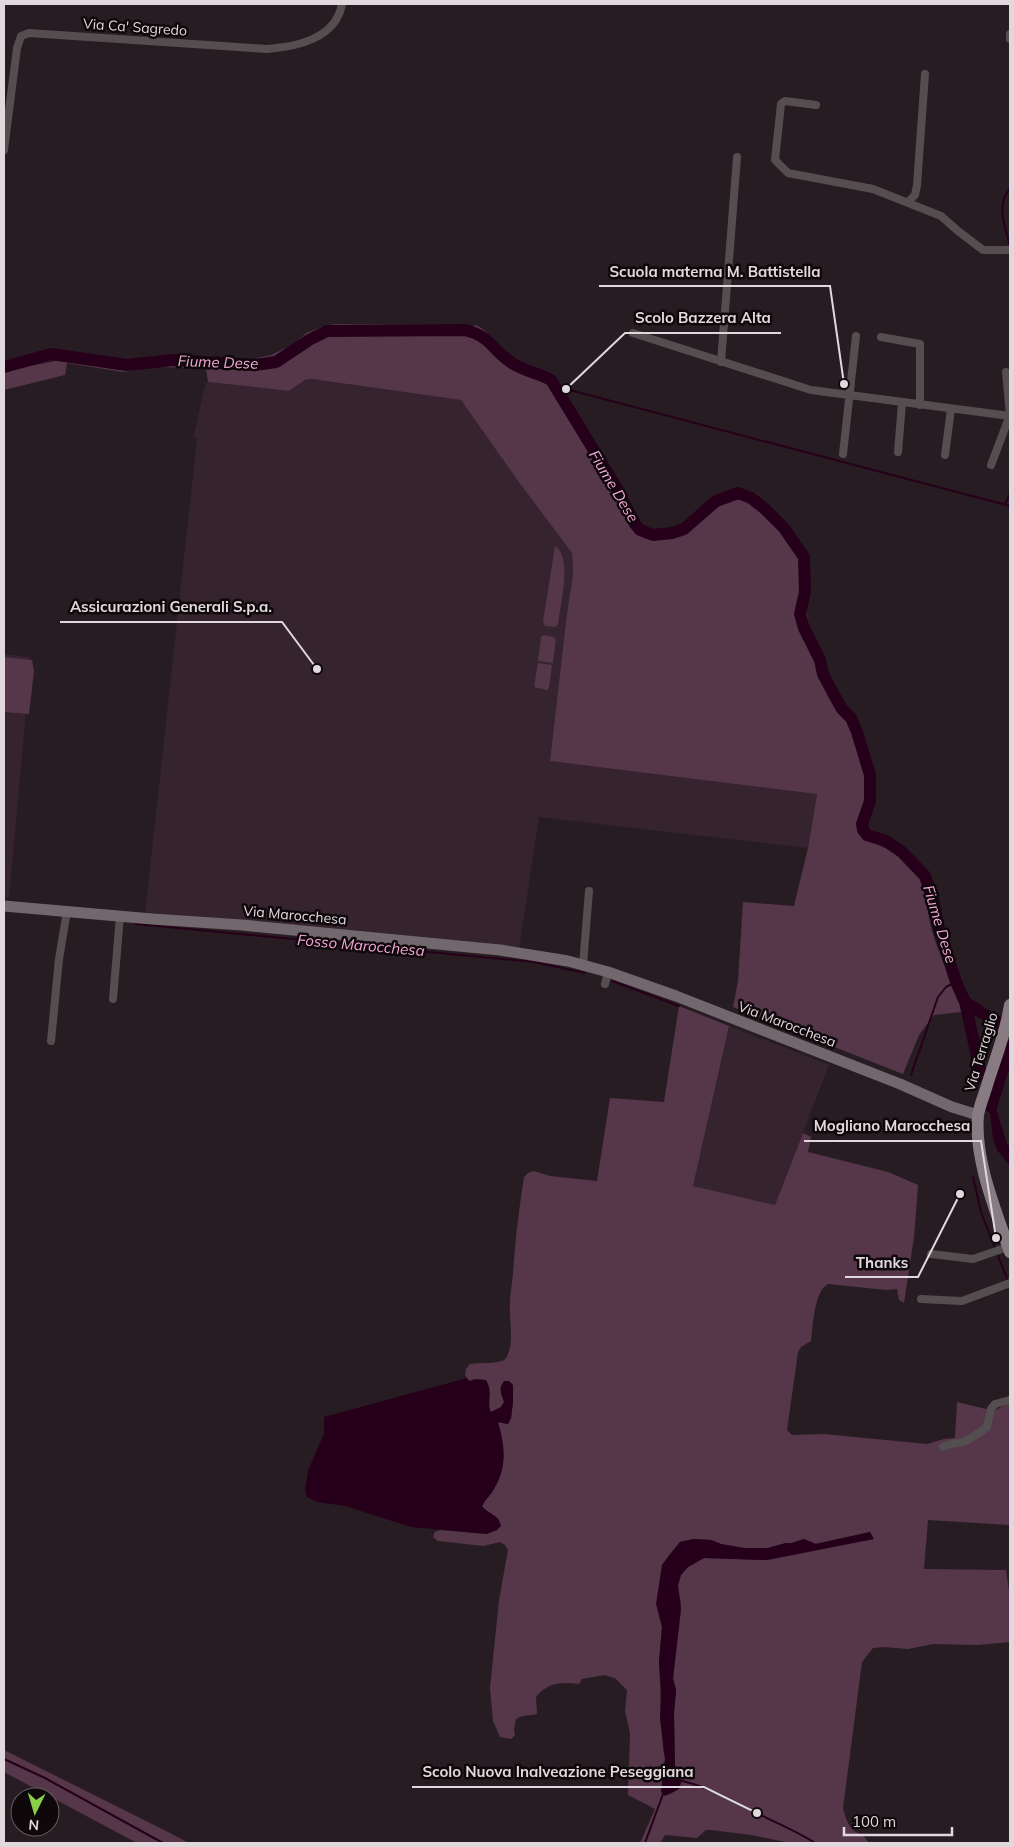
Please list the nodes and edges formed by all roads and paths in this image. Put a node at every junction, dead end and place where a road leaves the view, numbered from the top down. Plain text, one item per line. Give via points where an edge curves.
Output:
1 (342, 4) edge
2 (1010, 34) edge
3 (1010, 39) edge
4 (925, 74) dead end
5 (816, 105) dead end
6 (4, 150) edge
7 (737, 157) dead end
8 (908, 202) junction
9 (1009, 250) edge
10 (633, 333) dead end
11 (856, 336) dead end
12 (881, 337) dead end
13 (721, 362) junction
14 (1006, 372) dead end
15 (849, 396) junction
16 (902, 403) junction
17 (920, 405) junction
18 (951, 408) junction
19 (1010, 416) edge
20 (898, 452) dead end
21 (843, 454) dead end
22 (945, 455) dead end
23 (991, 465) dead end
24 (588, 891) dead end
25 (4, 906) edge
26 (67, 911) junction
27 (120, 916) junction
28 (583, 965) junction
29 (608, 972) junction
30 (605, 984) dead end
31 (114, 999) dead end
32 (1010, 1006) edge
33 (51, 1042) dead end
34 (978, 1115) junction
35 (1003, 1250) edge
36 (932, 1254) dead end
37 (1008, 1284) edge
38 (921, 1299) dead end
39 (1010, 1400) edge
40 (943, 1447) dead end

1 - 6 street, Via Ca' Sagredo via 341,13 326,32 286,48 29,33 21,36
2 - 3 street
4 - 8 street via 917,185
5 - 8 street via 784,101 781,104 775,160 781,168 788,174 873,189
7 - 13 street
8 - 9 street via 941,216 984,250
10 - 13 street
11 - 15 street
12 - 17 street via 920,344
13 - 15 street via 803,388
14 - 19 street
15 - 16 street
15 - 21 street
16 - 17 street
16 - 20 street
17 - 18 street
18 - 19 street
18 - 22 street
19 - 23 street
24 - 28 street
25 - 26 street, Via Marocchesa
26 - 27 street, Via Marocchesa
26 - 33 street
27 - 28 street, Via Marocchesa via 491,949
27 - 31 street
28 - 29 street, Via Marocchesa
29 - 30 street
29 - 34 street, Via Marocchesa
32 - 34 main road, Via Terraglio
34 - 35 main road, Via Terraglio via 984,1168
35 - 36 street via 973,1259
37 - 38 street via 962,1301
39 - 40 street via 995,1404 987,1427 980,1432 963,1442

